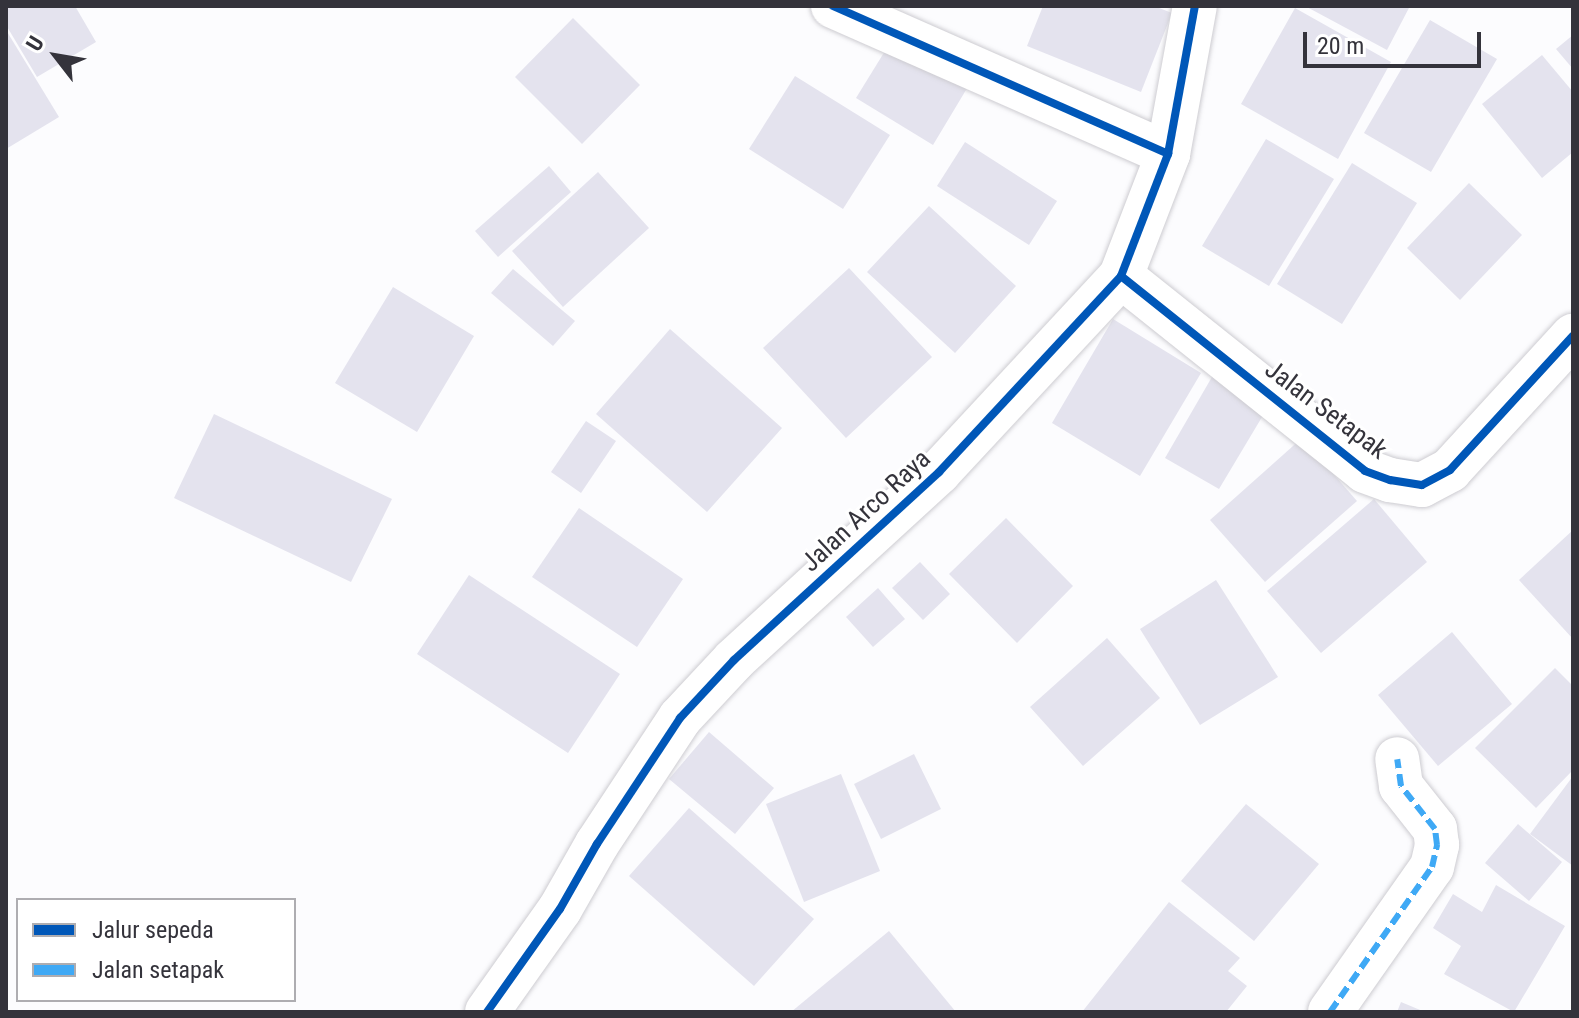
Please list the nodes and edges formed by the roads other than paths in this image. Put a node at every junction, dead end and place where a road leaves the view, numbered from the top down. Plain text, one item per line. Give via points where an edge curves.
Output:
1 (833, 6) edge
2 (1195, 6) edge
3 (1168, 154) junction
4 (1121, 276) junction
5 (1573, 336) edge
6 (1397, 759) dead end
7 (487, 1012) edge
8 (1330, 1012) edge

1 - 3 street
2 - 3 street, Jalan Arco Raya
3 - 4 street, Jalan Arco Raya
4 - 5 street, Jalan Setapak via 1365,471 1422,485 1450,470
4 - 7 street, Jalan Arco Raya via 950,461 734,660 680,718 560,909
6 - 8 street via 1401,786 1435,829 1432,867

